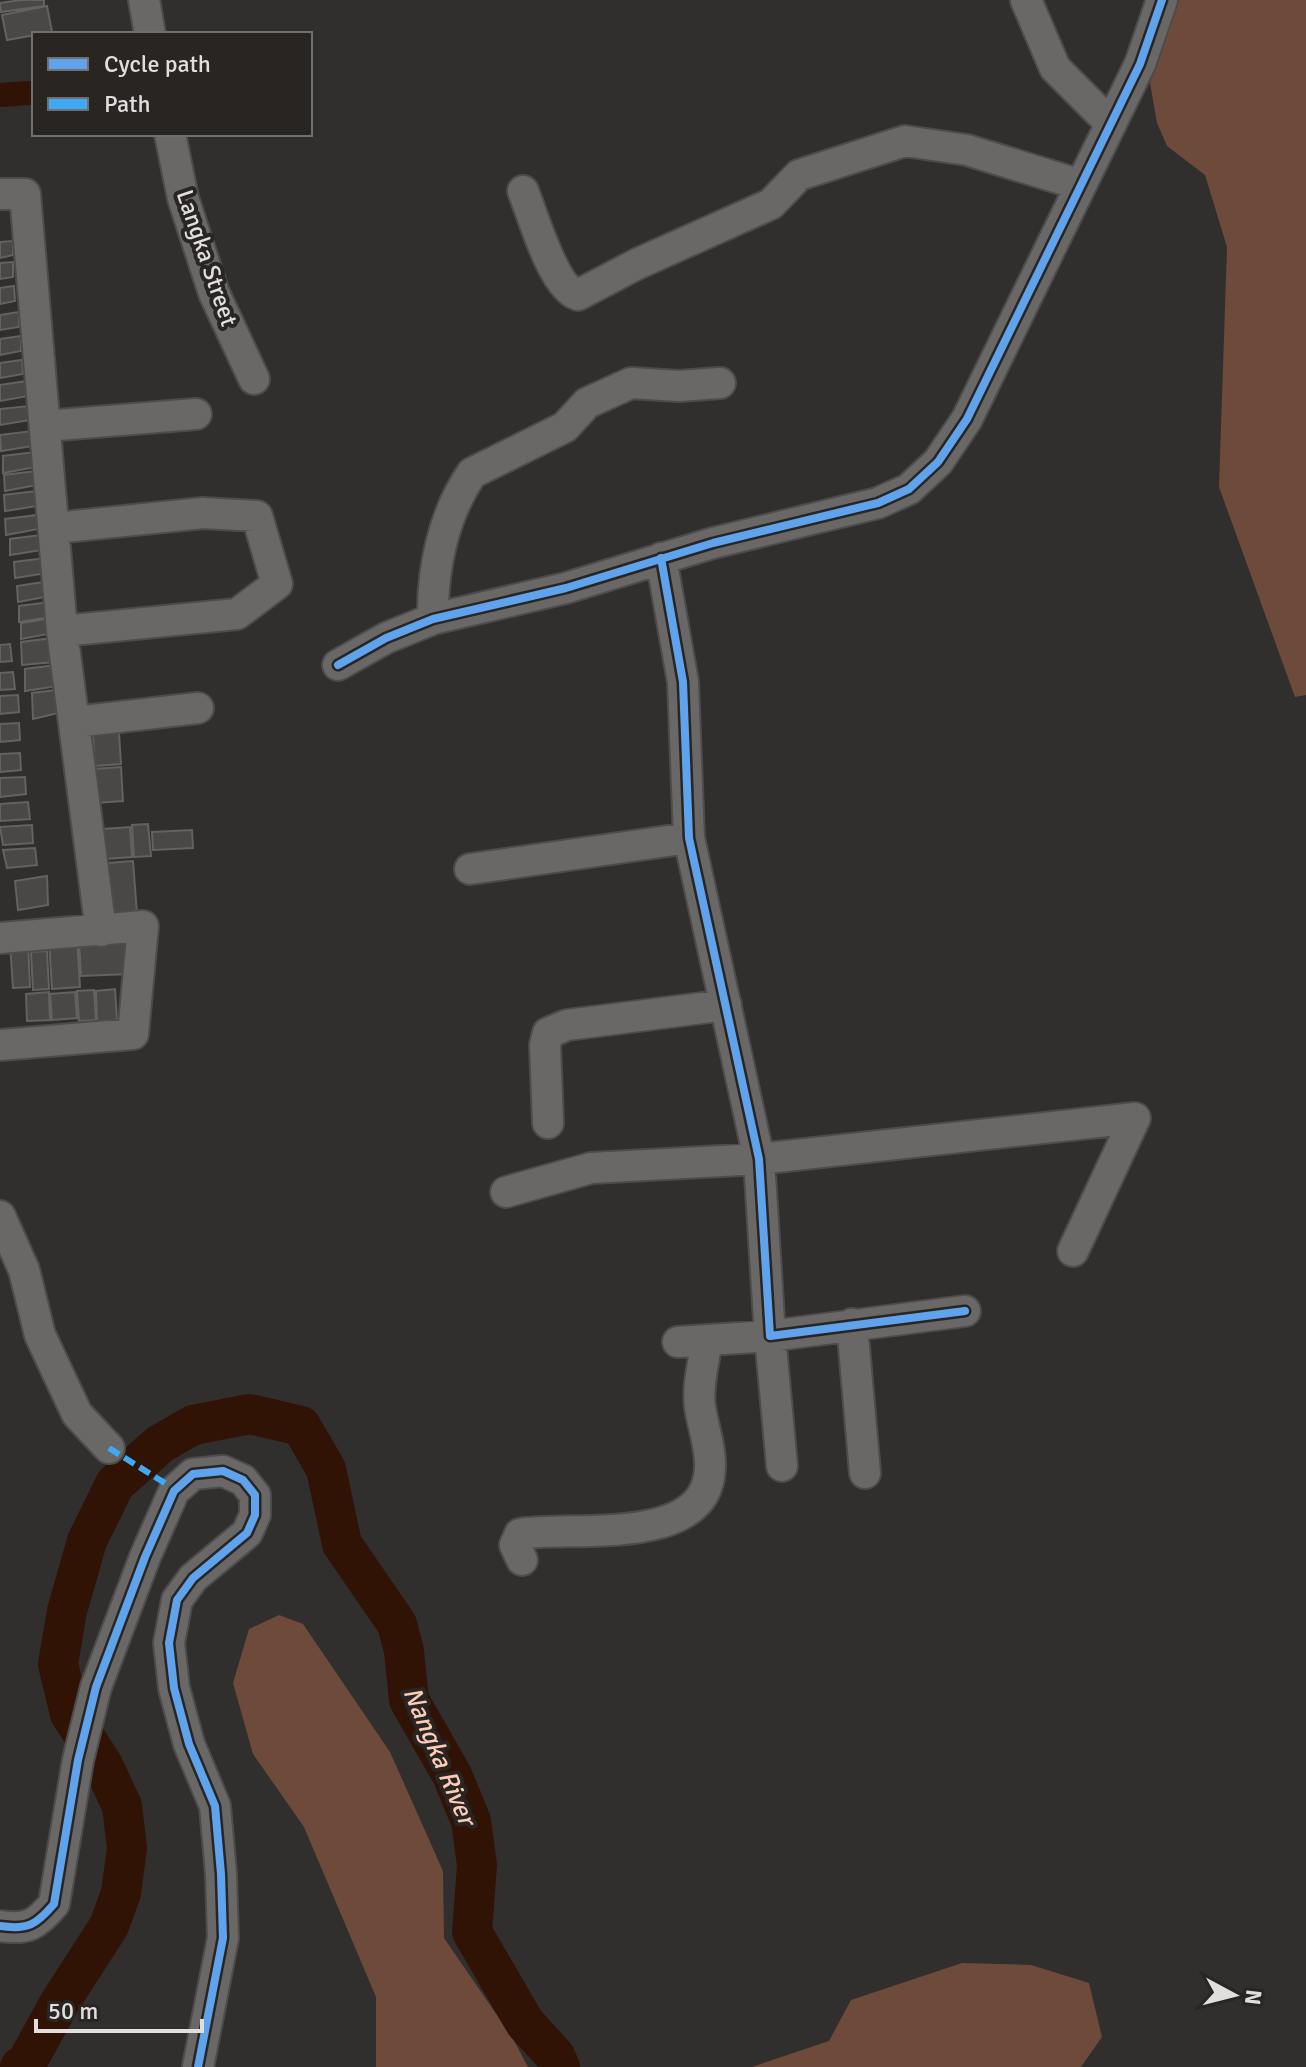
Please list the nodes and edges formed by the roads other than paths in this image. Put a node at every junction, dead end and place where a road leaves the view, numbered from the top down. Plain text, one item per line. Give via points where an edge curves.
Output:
1 (144, 0) edge
2 (1026, 0) edge
3 (1162, 0) edge
4 (150, 32) edge
5 (1111, 124) junction
6 (170, 136) edge
7 (1081, 185) junction
8 (523, 191) dead end
9 (0, 194) edge
10 (254, 379) dead end
11 (720, 383) dead end
12 (196, 414) dead end
13 (45, 426) junction
14 (54, 528) junction
15 (661, 558) junction
16 (433, 619) junction
17 (62, 631) junction
18 (338, 665) dead end
19 (198, 708) dead end
20 (75, 722) junction
21 (689, 838) junction
22 (470, 869) dead end
23 (101, 931) junction
24 (0, 938) edge
25 (726, 1005) junction
26 (0, 1045) edge
27 (548, 1123) dead end
28 (759, 1159) junction
29 (506, 1192) dead end
30 (0, 1216) edge
31 (1073, 1251) dead end
32 (965, 1311) dead end
33 (852, 1324) junction
34 (770, 1336) junction
35 (109, 1448) dead end
36 (782, 1466) dead end
37 (865, 1473) dead end
38 (522, 1560) dead end
39 (0, 1926) edge
40 (198, 2067) edge

1 - 4 street
2 - 5 street via 1055,68
3 - 5 street
5 - 7 street
6 - 10 street, Langka Street via 183,198 214,293
7 - 8 street via 967,150 905,141 799,175 771,204 578,295 559,280
7 - 15 street via 967,419 938,462 909,489 847,513
9 - 13 street via 25,194
11 - 16 street via 631,383 587,403 565,427 472,473 440,545
12 - 13 street
13 - 14 street
14 - 17 street
14 - 17 street via 203,513 257,516 277,584 237,614
15 - 16 street via 566,588
15 - 21 street via 683,682
16 - 18 street
17 - 20 street
19 - 20 street
20 - 23 street
21 - 22 street
21 - 25 street
23 - 24 street
23 - 26 street via 143,926 133,1034
25 - 27 street via 567,1025 548,1033
25 - 28 street
28 - 29 street via 591,1168
28 - 31 street via 1135,1118
28 - 34 street
30 - 35 street via 24,1270 40,1335 77,1414
32 - 33 street
33 - 34 street
33 - 37 street
34 - 36 street
34 - 38 street via 693,1341 710,1465 704,1491 684,1512 661,1524 520,1534 515,1545
39 - 40 street via 38,1923 54,1904 96,1687 174,1491 193,1474 223,1471 243,1480 255,1495 255,1515 247,1533 193,1578 177,1600 169,1643 189,1744 215,1806 221,1874 223,1938

